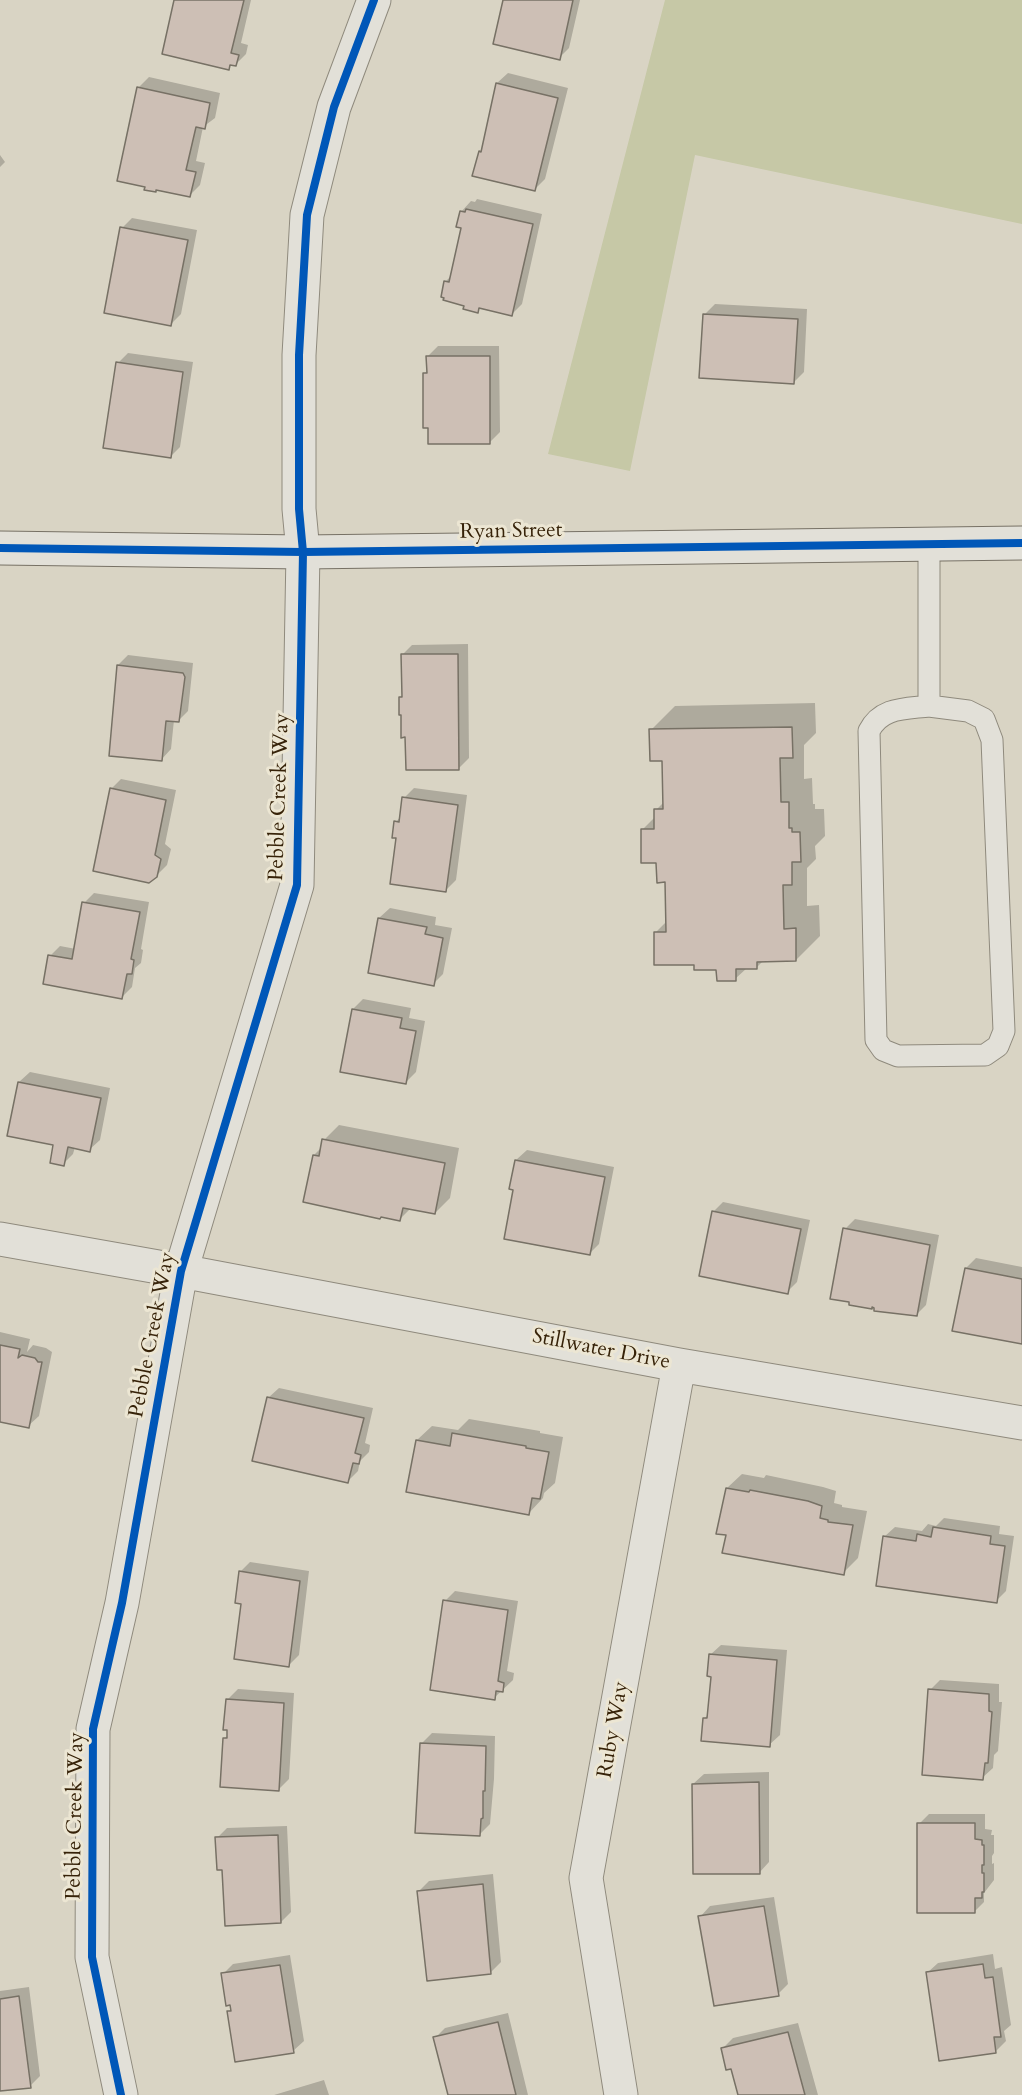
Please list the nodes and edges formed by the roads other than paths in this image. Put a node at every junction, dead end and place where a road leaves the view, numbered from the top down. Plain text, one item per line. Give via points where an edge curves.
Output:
1 (374, 0) edge
2 (1022, 543) edge
3 (929, 544) junction
4 (0, 548) edge
5 (303, 552) junction
6 (929, 706) junction
7 (0, 1239) edge
8 (181, 1271) junction
9 (679, 1365) junction
10 (1022, 1423) edge
11 (121, 2095) edge
12 (621, 2095) edge

1 - 5 street, Pebble Creek Way via 334,107 307,215 299,355 299,509
2 - 3 street, Ryan Street
3 - 5 street, Ryan Street
3 - 6 lane
4 - 5 street, Ryan Street
5 - 8 street, Pebble Creek Way via 297,885
6 - 6 lane via 969,711 984,719 992,740 1004,1031 998,1046 985,1055 898,1056 883,1050 876,1040 869,731 875,720 887,712
7 - 8 street, Stillwater Drive
8 - 9 street, Stillwater Drive
8 - 11 street, Pebble Creek Way via 122,1603 93,1729 92,1957
9 - 10 street, Stillwater Drive
9 - 12 street, Ruby Way via 586,1878

